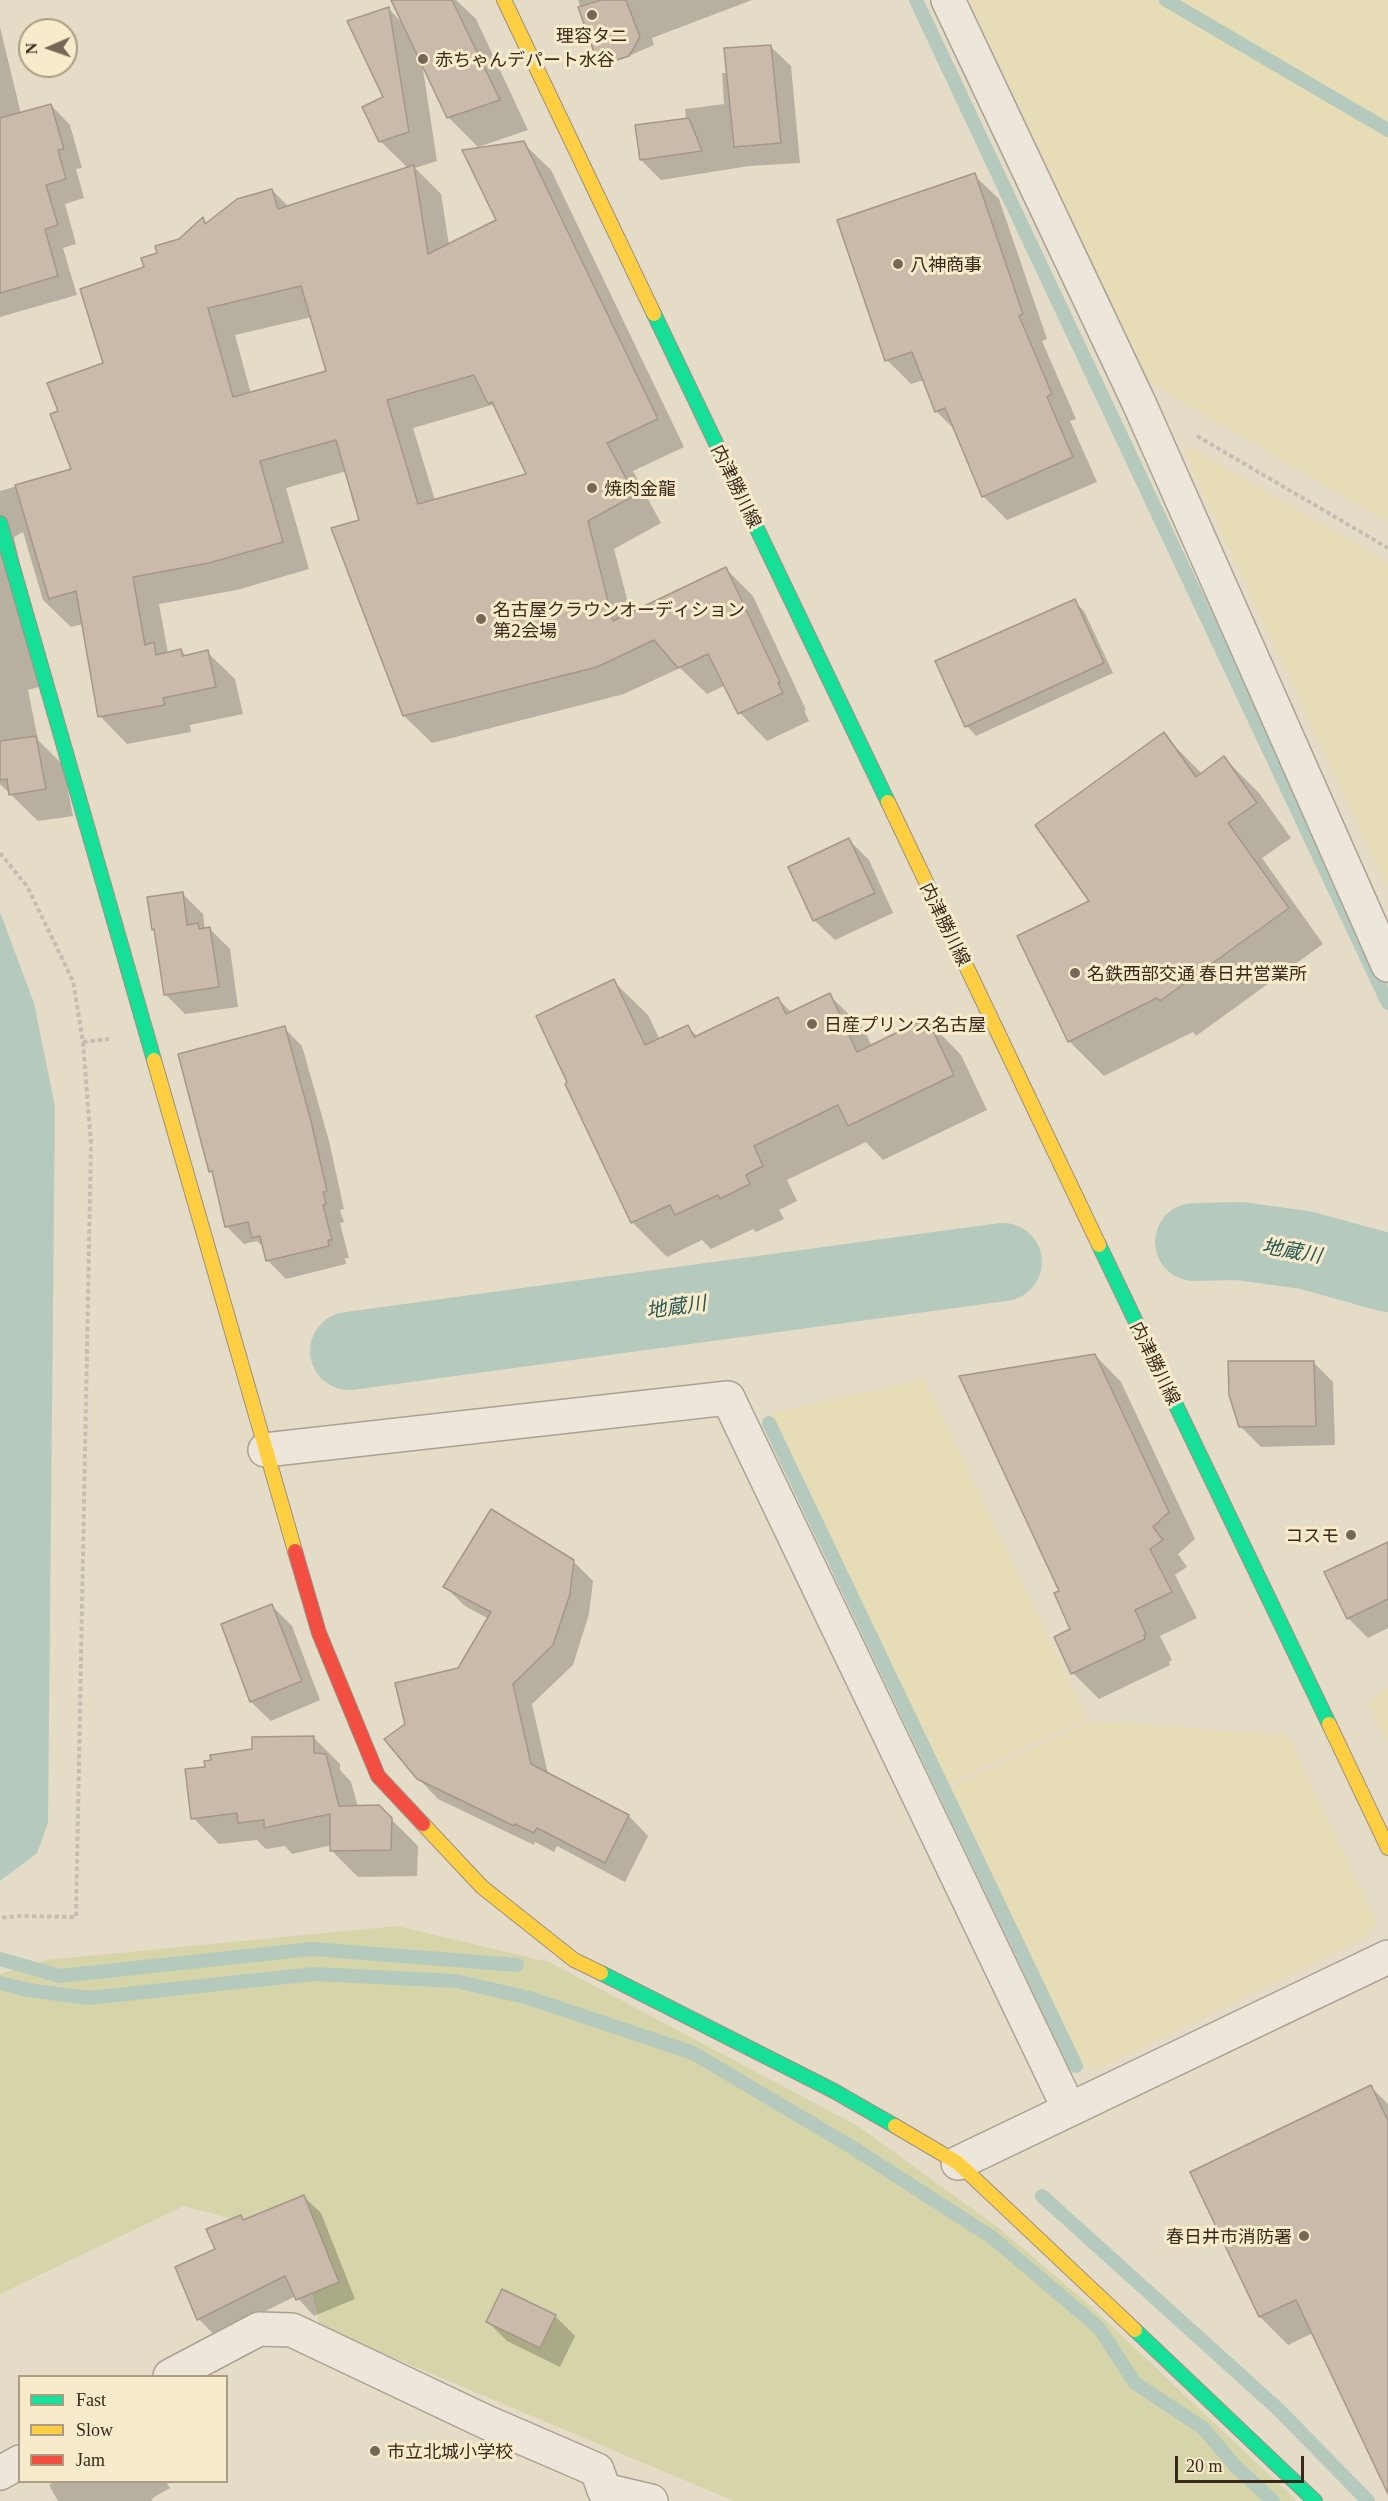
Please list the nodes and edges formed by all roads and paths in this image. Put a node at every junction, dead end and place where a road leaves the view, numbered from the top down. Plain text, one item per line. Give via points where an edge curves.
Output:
1 (504, 0) edge
2 (948, 0) edge
3 (1191, 433) dead end
4 (0, 523) edge
5 (1388, 548) edge
6 (0, 853) edge
7 (1388, 965) edge
8 (265, 1450) junction
9 (1388, 1848) edge
10 (0, 1918) edge
11 (1388, 1957) edge
12 (1069, 2109) junction
13 (958, 2163) junction
14 (172, 2375) edge
15 (18, 2463) edge
16 (0, 2473) edge
17 (651, 2501) edge
18 (1315, 2501) edge

1 - 9 street, 内津勝川線
2 - 7 street via 1139,403
3 - 5 path
4 - 8 street
6 - 10 path via 27,886 73,981 83,1042 91,1144 76,1917
8 - 12 street via 728,1398
8 - 13 street via 319,1633 378,1776 483,1887 574,1960 834,2091
11 - 12 street
12 - 13 street
13 - 18 street
14 - 17 street via 259,2329 292,2330 597,2470 604,2490
15 - 16 street

